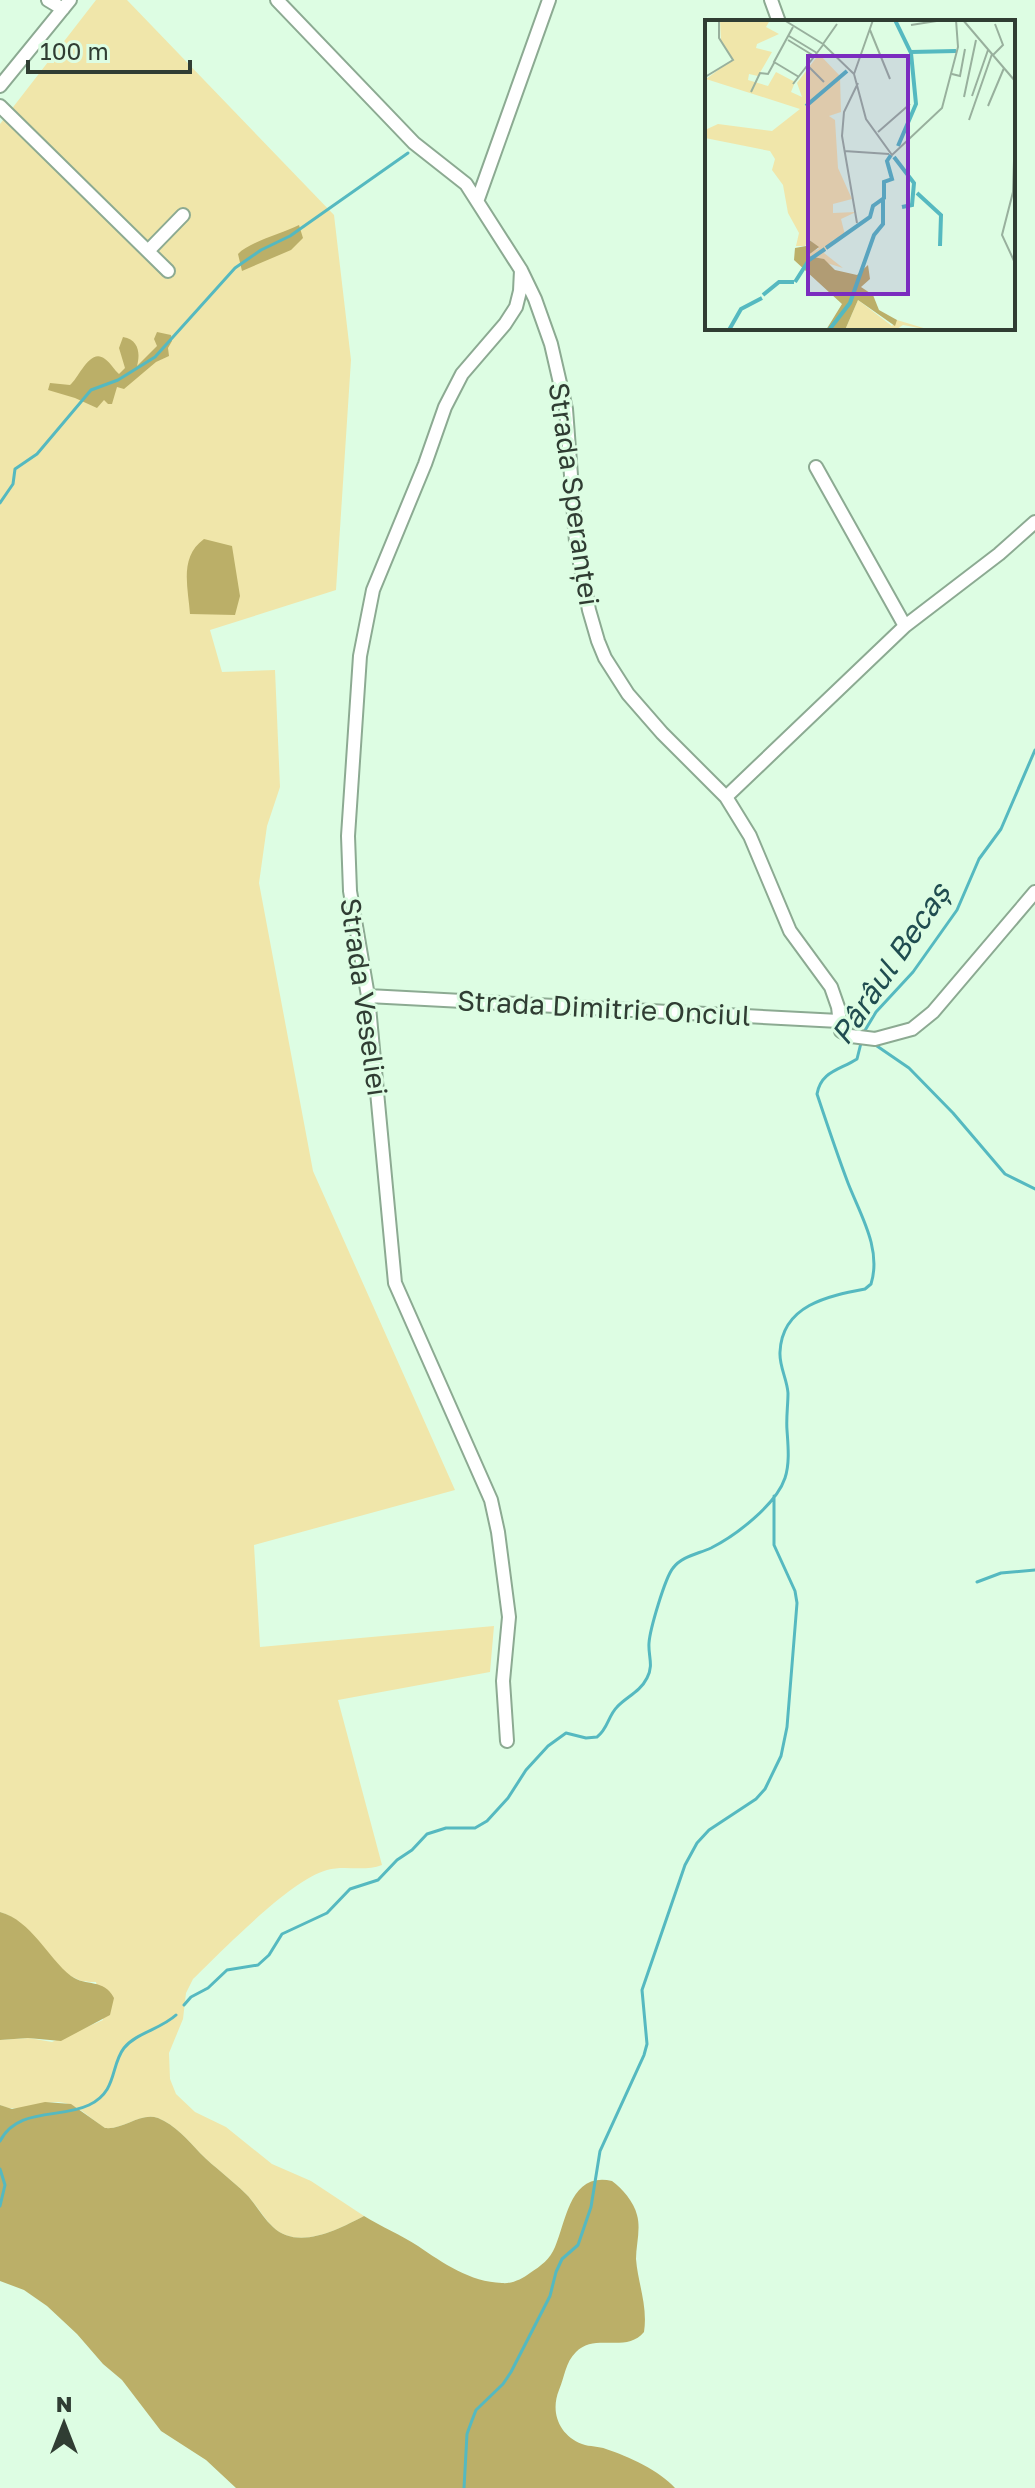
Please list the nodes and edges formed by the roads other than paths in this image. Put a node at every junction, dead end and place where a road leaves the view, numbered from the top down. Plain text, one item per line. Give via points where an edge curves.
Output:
1 (48, 0) edge
2 (277, 0) edge
3 (549, 0) edge
4 (771, 0) edge
5 (66, 5) edge
6 (778, 20) edge
7 (3, 77) edge
8 (0, 106) edge
9 (478, 199) junction
10 (183, 215) dead end
11 (148, 251) junction
12 (521, 270) junction
13 (168, 271) dead end
14 (816, 467) dead end
15 (1035, 522) edge
16 (905, 626) junction
17 (726, 797) junction
18 (1035, 892) edge
19 (368, 996) junction
20 (840, 1026) junction
21 (507, 1741) dead end

1 - 5 street
2 - 9 street, Strada Speranței via 414,143
3 - 9 street
4 - 6 street
5 - 7 street
8 - 11 street
9 - 12 street, Strada Speranței
10 - 11 street
11 - 13 street
12 - 17 street, Strada Speranței via 551,344 566,409 576,542 598,641 628,694
12 - 19 street, Strada Veseliei via 516,307 462,374 445,407 365,622 348,836 350,891
14 - 16 street
15 - 16 street
16 - 17 street
17 - 20 street, Strada Speranței via 750,836 790,931 831,987
18 - 20 street, Strada Dimitrie Onciul via 933,1012 912,1029 875,1039 851,1036
19 - 20 street, Strada Dimitrie Onciul
19 - 21 street, Strada Veseliei via 395,1283 491,1500 498,1532 509,1617 503,1681

